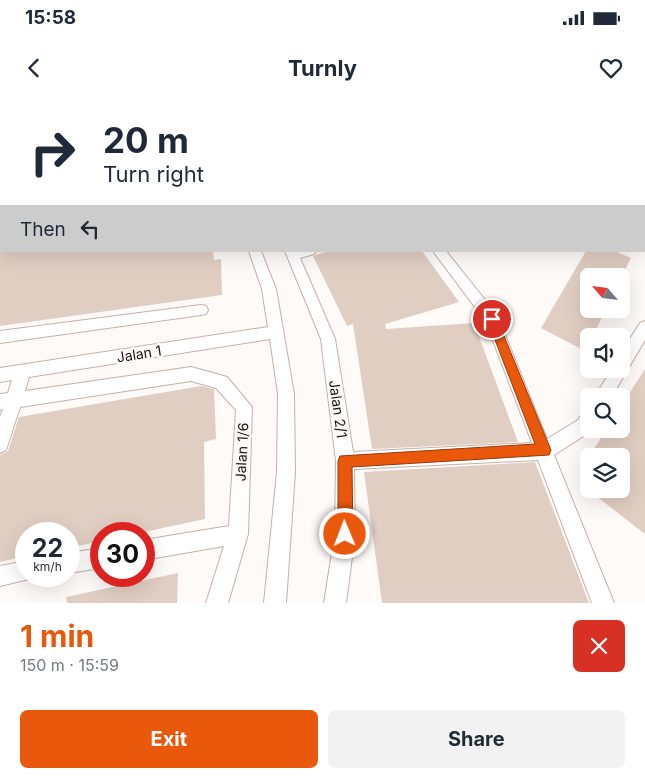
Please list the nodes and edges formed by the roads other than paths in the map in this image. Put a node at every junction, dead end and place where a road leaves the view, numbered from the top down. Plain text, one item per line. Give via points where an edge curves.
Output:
1 (255, 252) edge
2 (440, 252) edge
3 (298, 253) edge
4 (201, 310) dead end
5 (645, 327) edge
6 (277, 332) junction
7 (0, 337) edge
8 (630, 353) edge
9 (23, 371) junction
10 (0, 375) edge
11 (7, 401) edge
12 (580, 428) edge
13 (0, 444) edge
14 (544, 450) junction
15 (345, 461) junction
16 (238, 534) junction
17 (155, 548) edge
18 (15, 573) edge
19 (0, 576) edge
20 (217, 603) edge
21 (275, 603) edge
22 (335, 603) edge
23 (602, 603) edge

1 - 6 street via 269,288
2 - 14 street via 492,319
3 - 15 street, Jalan 2/1 via 328,339
4 - 7 street
5 - 8 street
6 - 9 street, Jalan 1
6 - 21 street via 286,394 286,472
9 - 10 street, Jalan 1
9 - 11 street
11 - 13 street
11 - 16 street, Jalan 1/6 via 191,374 221,382 244,407
12 - 14 street
14 - 15 street
14 - 23 street
15 - 22 street, Jalan 2/1 via 345,534
16 - 17 street
16 - 20 street, Jalan 1/6
18 - 19 street

